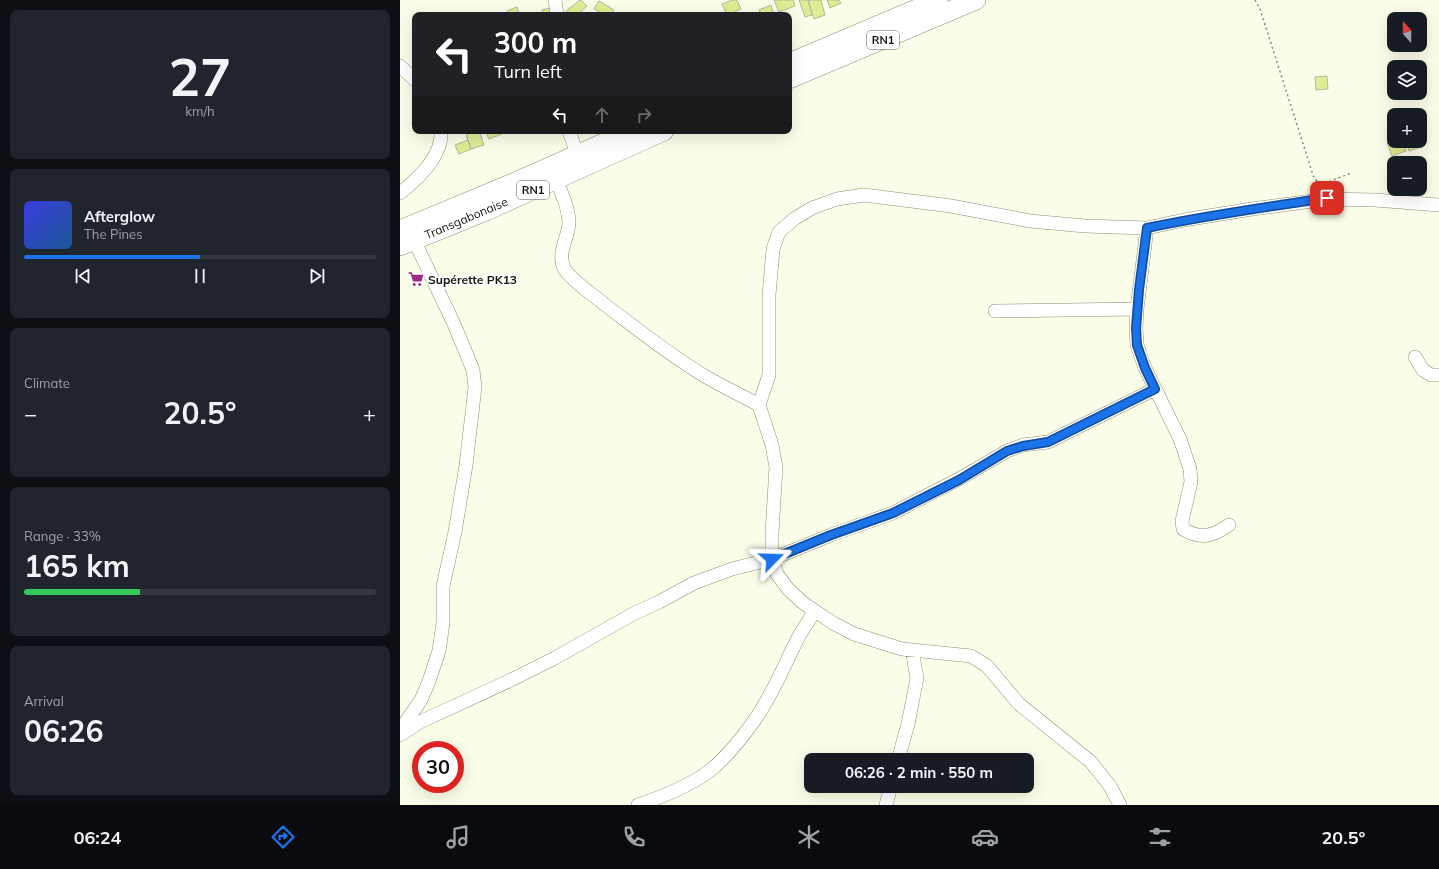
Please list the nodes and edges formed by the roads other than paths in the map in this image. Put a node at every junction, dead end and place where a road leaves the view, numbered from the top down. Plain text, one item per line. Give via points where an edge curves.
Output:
1 (555, 0) edge
2 (938, 0) edge
3 (976, 0) edge
4 (557, 12) edge
5 (792, 62) edge
6 (400, 66) edge
7 (412, 77) edge
8 (792, 78) edge
9 (441, 134) edge
10 (570, 134) edge
11 (624, 134) edge
12 (657, 134) edge
13 (577, 154) junction
14 (556, 179) junction
15 (400, 193) edge
16 (1439, 205) edge
17 (1147, 228) junction
18 (405, 239) edge
19 (1137, 309) junction
20 (995, 311) dead end
21 (1415, 356) dead end
22 (1439, 374) edge
23 (1155, 389) junction
24 (759, 405) junction
25 (1229, 524) dead end
26 (772, 559) junction
27 (815, 611) junction
28 (912, 650) junction
29 (400, 730) edge
30 (400, 735) edge
31 (900, 753) edge
32 (889, 793) edge
33 (638, 805) edge
34 (886, 805) edge
35 (1120, 805) edge

1 - 4 street
2 - 5 highway, RN1
3 - 8 highway, RN1
6 - 7 street
9 - 15 street via 437,154
10 - 13 street
11 - 13 highway, Transgabonaise / RN1
12 - 14 highway, Transgabonaise / RN1
13 - 18 highway, Transgabonaise / RN1 via 513,183
14 - 18 highway, Transgabonaise / RN1 via 486,211
14 - 24 street via 569,221 562,248 565,270 578,284 651,340 703,375
16 - 17 street via 1327,198
17 - 19 street
17 - 24 street via 1030,221 952,206 864,196 837,199 812,208 779,232 772,249 769,375
18 - 29 street via 454,324 472,370 475,387 466,465 443,586 443,623 439,651 421,700
19 - 20 street
19 - 23 street via 1137,345
21 - 22 street via 1423,370 1431,375
23 - 25 street via 1180,439 1190,469 1191,482 1182,521 1184,530 1199,536 1219,532
23 - 26 street via 1048,442 1007,451 959,480 893,513
24 - 26 street via 776,467
26 - 27 street via 777,574 788,589
26 - 30 street via 694,583 555,658 420,722
27 - 28 street via 854,634
27 - 33 street via 798,638 767,701 743,735 720,761 690,783
28 - 31 street via 917,678
28 - 35 street via 971,656 987,666 1019,704 1091,762 1110,786
32 - 34 street

